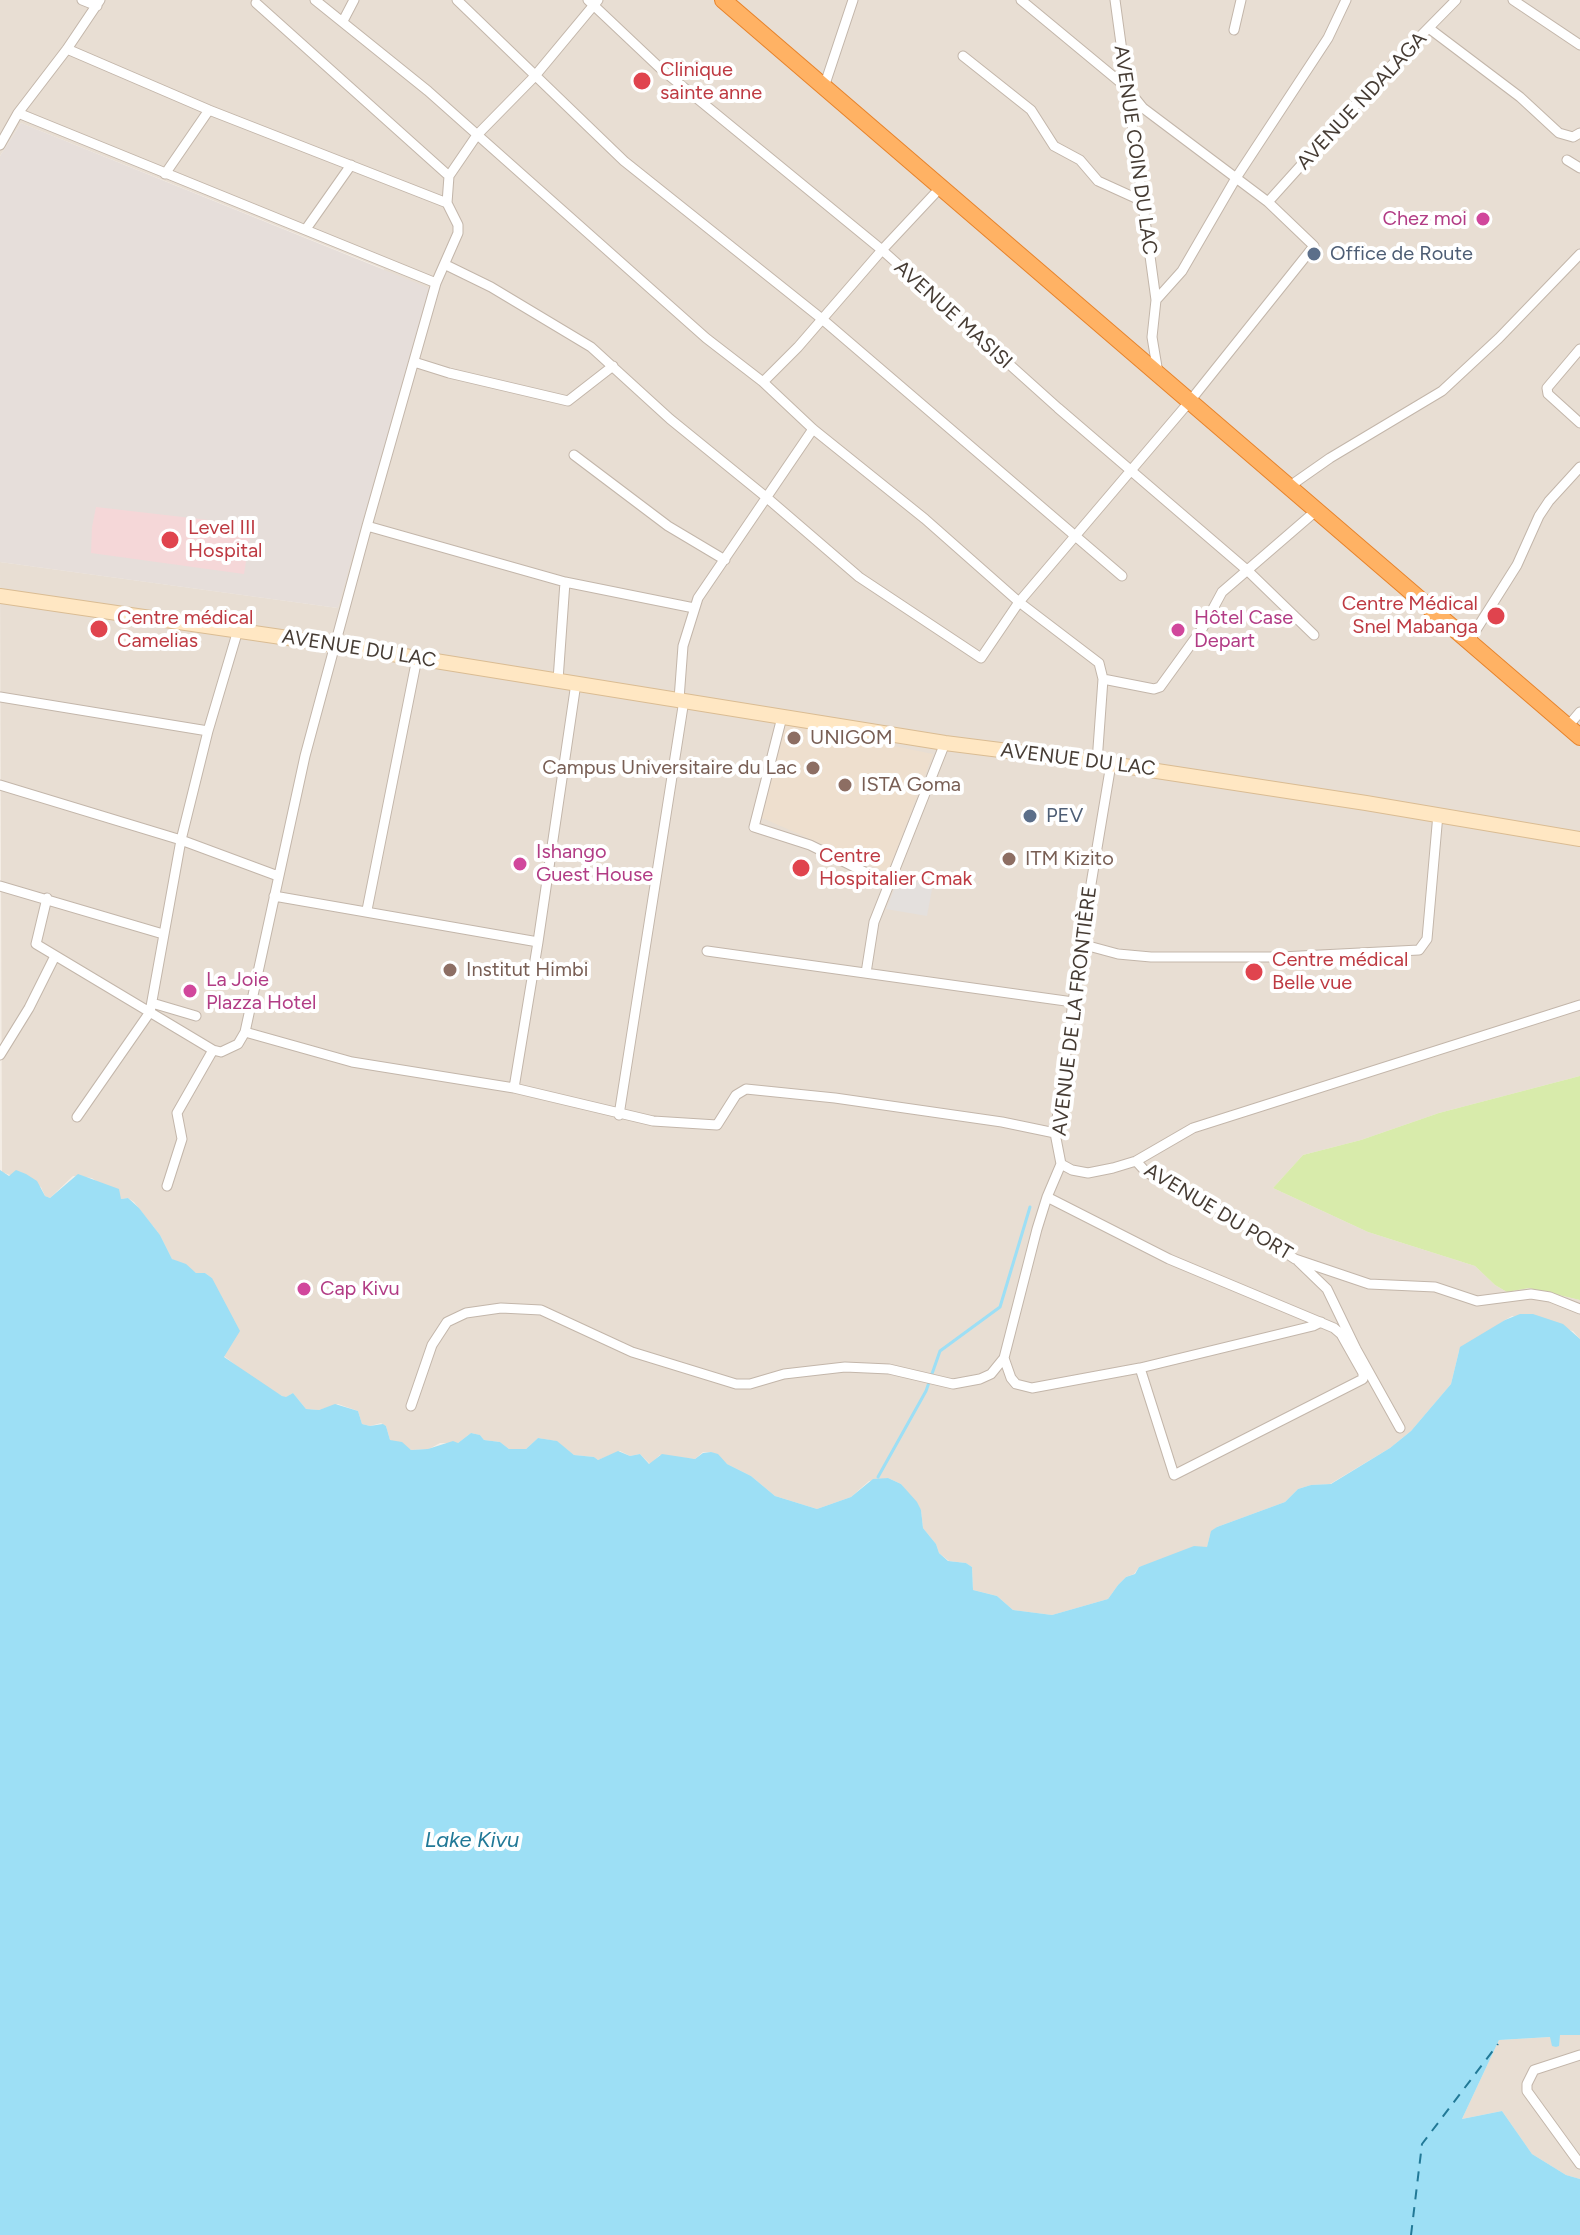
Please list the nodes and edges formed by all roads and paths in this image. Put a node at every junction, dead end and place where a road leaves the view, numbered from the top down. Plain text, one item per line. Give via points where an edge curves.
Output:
1 (82, 0) edge
2 (315, 0) edge
3 (354, 0) edge
4 (457, 0) edge
5 (723, 0) edge
6 (853, 0) edge
7 (1021, 0) edge
8 (1115, 0) edge
9 (1241, 0) edge
10 (1346, 0) edge
11 (1456, 0) edge
12 (1513, 0) edge
13 (593, 2) edge
14 (99, 3) edge
15 (256, 3) dead end
16 (343, 21) junction
17 (1430, 29) junction
18 (1234, 30) dead end
19 (1580, 45) edge
20 (67, 49) junction
21 (963, 56) dead end
22 (534, 77) junction
23 (824, 87) junction
24 (1126, 87) junction
25 (209, 110) junction
26 (18, 113) junction
27 (1580, 133) edge
28 (477, 135) junction
29 (0, 145) edge
30 (1567, 160) dead end
31 (351, 165) junction
32 (1580, 168) edge
33 (165, 174) junction
34 (449, 176) junction
35 (1236, 178) junction
36 (941, 187) junction
37 (1142, 201) junction
38 (1268, 202) junction
39 (447, 203) junction
40 (306, 229) junction
41 (882, 250) junction
42 (1580, 254) edge
43 (446, 265) junction
44 (436, 283) junction
45 (1156, 300) junction
46 (822, 319) junction
47 (1580, 349) edge
48 (414, 362) junction
49 (613, 366) junction
50 (1158, 373) junction
51 (763, 382) junction
52 (1190, 401) junction
53 (1580, 423) edge
54 (813, 429) junction
55 (574, 455) dead end
56 (1580, 467) edge
57 (1131, 469) junction
58 (1290, 486) junction
59 (766, 497) junction
60 (1317, 510) junction
61 (367, 526) junction
62 (1073, 536) junction
63 (725, 560) junction
64 (1248, 571) junction
65 (1122, 576) dead end
66 (565, 582) junction
67 (0, 596) edge
68 (1019, 602) junction
69 (694, 608) junction
70 (238, 630) junction
71 (1314, 635) dead end
72 (1469, 641) junction
73 (336, 645) junction
74 (417, 658) junction
75 (1103, 679) junction
76 (558, 680) junction
77 (576, 683) junction
78 (0, 697) edge
79 (682, 699) junction
80 (1580, 712) edge
81 (782, 717) junction
82 (208, 731) junction
83 (1574, 732) edge
84 (945, 743) junction
85 (1104, 763) junction
86 (0, 785) edge
87 (1438, 814) junction
88 (1580, 839) edge
89 (181, 840) junction
90 (278, 876) junction
91 (889, 884) junction
92 (0, 886) edge
93 (274, 896) junction
94 (47, 898) junction
95 (367, 910) junction
96 (163, 934) junction
97 (538, 942) junction
98 (1081, 944) junction
99 (707, 951) dead end
100 (55, 956) junction
101 (866, 973) junction
102 (1073, 1002) junction
103 (1580, 1005) edge
104 (151, 1008) junction
105 (196, 1016) dead end
106 (245, 1032) junction
107 (213, 1050) junction
108 (0, 1055) edge
109 (514, 1088) junction
110 (619, 1115) junction
111 (77, 1117) dead end
112 (1055, 1133) junction
113 (1136, 1161) junction
114 (1061, 1164) junction
115 (167, 1186) dead end
116 (1047, 1197) junction
117 (1295, 1259) junction
118 (1580, 1309) edge
119 (1321, 1322) junction
120 (1004, 1358) junction
121 (1140, 1368) junction
122 (411, 1406) dead end
123 (1400, 1428) dead end
124 (1580, 2055) edge
125 (1580, 2164) edge

1 - 14 street
2 - 16 street
3 - 16 street
4 - 22 street
5 - 23 highway
6 - 23 street
7 - 24 street
8 - 24 street, AVENUE COIN DU LAC
9 - 18 street
10 - 35 street via 1328,38
11 - 17 street, AVENUE NDALAGA
12 - 19 street
13 - 22 street
13 - 41 street, AVENUE MASISI via 660,68
14 - 20 street
15 - 34 street
16 - 28 street
17 - 27 street via 1559,133
17 - 38 street, AVENUE NDALAGA
20 - 25 street
20 - 26 street
21 - 37 street via 1031,110 1054,146 1080,160 1098,181
22 - 28 street
22 - 46 street via 624,161
23 - 36 highway
24 - 35 street via 1143,108
24 - 37 street, AVENUE COIN DU LAC
25 - 31 street
25 - 33 street
26 - 29 street
26 - 33 street
28 - 34 street
28 - 51 street
30 - 32 street
31 - 39 street
31 - 40 street
33 - 40 street
34 - 39 street
35 - 38 street
35 - 45 street via 1182,271
36 - 41 street
36 - 50 highway
37 - 45 street, AVENUE COIN DU LAC
38 - 52 street via 1312,242 1312,250
39 - 43 street via 458,233
40 - 44 street
41 - 46 street
41 - 57 street, AVENUE MASISI
42 - 58 street via 1442,391
43 - 44 street
43 - 49 street via 540,315
44 - 48 street
45 - 50 street, AVENUE COIN DU LAC via 1152,337
46 - 51 street
46 - 62 street
47 - 53 street via 1547,388
48 - 49 street via 568,401
48 - 61 street
49 - 59 street
50 - 52 highway
51 - 54 street
52 - 57 street
52 - 58 highway
54 - 59 street
54 - 68 street
55 - 63 street via 668,526
56 - 72 street via 1539,516 1517,565
57 - 62 street
57 - 64 street, AVENUE MASISI
58 - 60 highway
59 - 63 street
59 - 68 street via 859,577 981,658
60 - 64 street
60 - 72 highway
61 - 66 street
61 - 73 street
62 - 65 street
62 - 68 street
63 - 69 street
64 - 71 street, AVENUE MASISI
64 - 75 street via 1222,592 1160,687
66 - 69 street
66 - 76 street
67 - 70 main road, AVENUE DU LAC
68 - 75 street via 1099,663
69 - 79 street via 683,646
70 - 73 main road, AVENUE DU LAC
70 - 82 street
72 - 83 highway
73 - 74 main road, AVENUE DU LAC
73 - 90 street
74 - 76 main road, AVENUE DU LAC
74 - 95 street
75 - 85 street, AVENUE DE LA FRONTIÈRE
76 - 77 main road, AVENUE DU LAC
77 - 79 main road, AVENUE DU LAC
77 - 97 street
78 - 82 street
79 - 81 main road, AVENUE DU LAC
79 - 110 street
80 - 83 street
81 - 84 main road, AVENUE DU LAC
81 - 91 street via 754,827 810,845
82 - 89 street
84 - 85 main road, AVENUE DU LAC
84 - 91 street
85 - 87 main road, AVENUE DU LAC
85 - 98 street, AVENUE DE LA FRONTIÈRE
86 - 89 street
87 - 88 main road, AVENUE DU LAC
87 - 98 street via 1427,939 1419,950 1151,957
89 - 90 street
89 - 96 street
90 - 93 street
91 - 101 street via 874,922
92 - 94 street
93 - 95 street
93 - 106 street
94 - 96 street
94 - 100 street via 35,941
95 - 97 street
96 - 104 street
97 - 109 street
98 - 102 street, AVENUE DE LA FRONTIÈRE
99 - 101 street
100 - 104 street
100 - 108 street
101 - 102 street
102 - 112 street, AVENUE DE LA FRONTIÈRE
103 - 113 street via 1193,1128
104 - 105 street
104 - 107 street
104 - 111 street
106 - 107 street via 230,1050
106 - 109 street via 352,1062
107 - 115 street via 177,1113 182,1139
109 - 110 street
110 - 112 street via 711,1126 722,1121 736,1095 746,1089
112 - 114 street, AVENUE DE LA FRONTIÈRE
113 - 114 street via 1088,1173
113 - 117 street, AVENUE DU PORT via 1146,1172 1224,1212
114 - 116 street
116 - 119 street via 1169,1259
116 - 120 street
117 - 118 street, AVENUE DU PORT via 1378,1286 1435,1287 1477,1301 1531,1294
117 - 123 street via 1327,1289
119 - 121 street
119 - 121 street via 1341,1334 1363,1379 1174,1475
120 - 121 street via 1011,1378 1024,1388
120 - 122 street via 991,1374 968,1382 845,1367 736,1384 632,1352 541,1310 501,1308 447,1322 432,1345
124 - 125 street via 1534,2070 1527,2091

